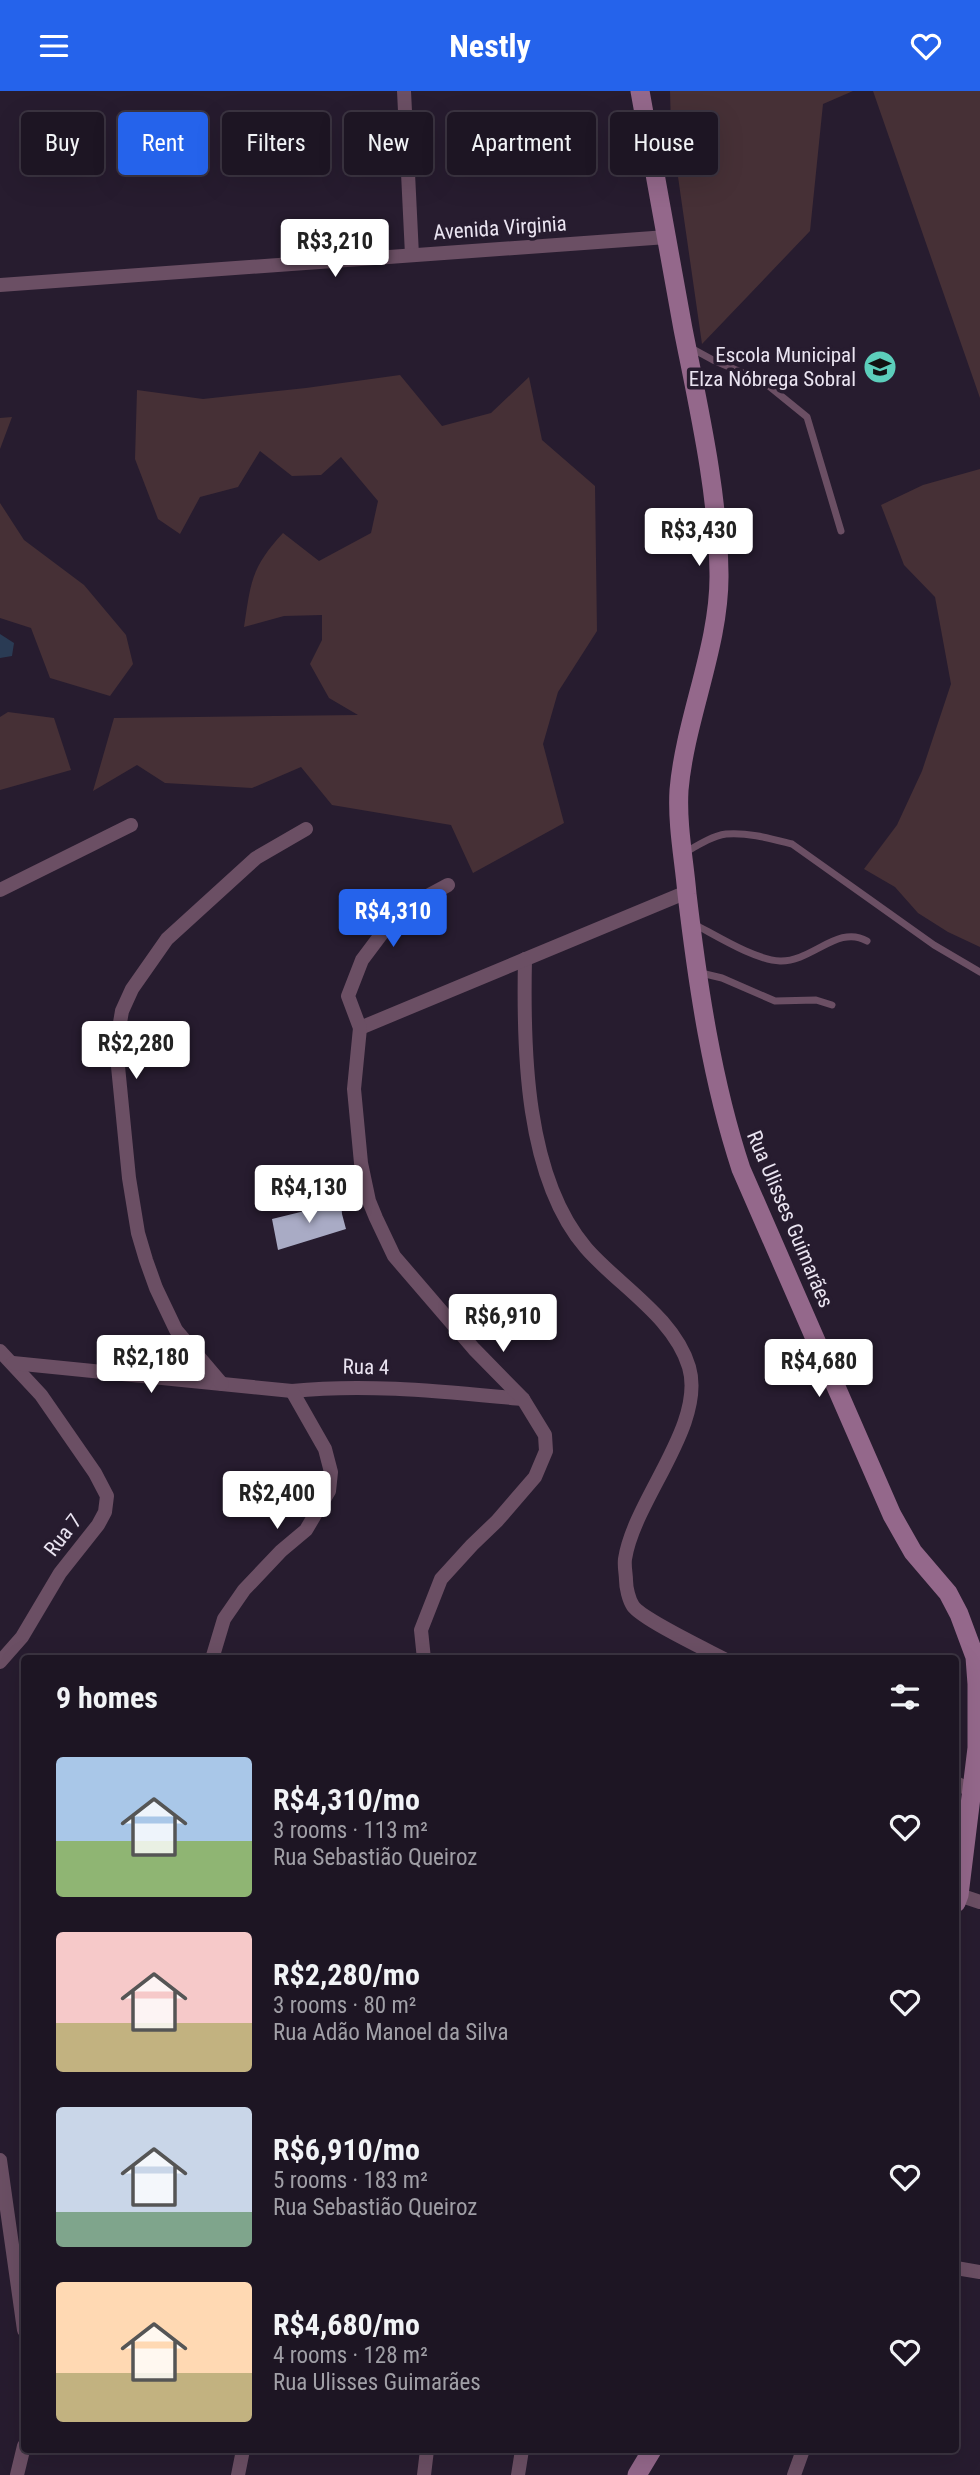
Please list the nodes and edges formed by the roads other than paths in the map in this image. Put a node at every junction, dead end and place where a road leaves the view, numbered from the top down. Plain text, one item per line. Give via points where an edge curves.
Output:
1 (404, 91) edge
2 (640, 91) edge
3 (667, 237) junction
4 (412, 255) junction
5 (0, 285) edge
6 (687, 345) junction
7 (841, 531) dead end
8 (131, 825) dead end
9 (306, 829) dead end
10 (681, 855) junction
11 (448, 885) dead end
12 (0, 890) edge
13 (687, 892) junction
14 (690, 923) junction
15 (867, 941) dead end
16 (525, 959) junction
17 (697, 972) junction
18 (980, 972) edge
19 (832, 1005) dead end
20 (360, 1028) junction
21 (0, 1351) edge
22 (13, 1363) junction
23 (222, 1384) junction
24 (292, 1391) junction
25 (523, 1399) junction
26 (213, 1655) edge
27 (424, 1655) edge
28 (717, 1655) edge
29 (0, 1662) edge
30 (964, 1787) edge
31 (959, 1867) edge
32 (959, 1899) edge
33 (980, 1902) edge
34 (0, 2159) edge
35 (959, 2268) edge
36 (980, 2272) edge
37 (21, 2309) edge
38 (22, 2453) edge
39 (242, 2453) edge
40 (427, 2453) edge
41 (522, 2453) edge
42 (650, 2453) edge
43 (802, 2453) edge
44 (17, 2475) edge
45 (238, 2475) edge
46 (424, 2475) edge
47 (518, 2475) edge
48 (637, 2475) edge
49 (794, 2475) edge

1 - 4 street
2 - 3 main road, Rua Ulisses Guimarães
3 - 4 street, Avenida Virginia
3 - 6 main road, Rua Ulisses Guimarães
4 - 5 street, Avenida Virginia
6 - 7 lane via 764,382 807,417
6 - 10 main road, Rua Ulisses Guimarães via 718,530 719,579 679,791
8 - 12 street
9 - 23 street via 256,858 167,939 132,989 122,1011 116,1046 129,1178 146,1260 176,1330
10 - 13 main road, Rua Ulisses Guimarães
10 - 18 lane via 727,834 792,844 934,945
11 - 20 street via 398,912 362,960 348,996
13 - 14 main road, Rua Ulisses Guimarães
13 - 16 street
14 - 15 lane via 776,961 801,958 843,936
14 - 17 main road, Rua Ulisses Guimarães
16 - 20 street
16 - 28 street via 530,1088 538,1146 552,1194 587,1249 680,1344 690,1368 688,1409 628,1550 626,1587 633,1607
17 - 19 lane via 775,1001 816,1000
17 - 30 main road, Rua Ulisses Guimarães via 726,1125 741,1169 892,1514 913,1552 948,1593 969,1638 975,1657 977,1748
20 - 25 street via 354,1089 361,1163 376,1217 394,1256
21 - 22 street
22 - 23 street, Rua 4
22 - 29 street, Rua 7 via 41,1395 107,1496 98,1525
23 - 24 street, Rua 4
24 - 25 street, Rua 4 via 366,1387
24 - 26 street via 325,1449 331,1472 329,1491 306,1530 244,1590 224,1619
25 - 27 street via 545,1435 542,1462 497,1521 441,1579 421,1630
30 - 31 main road, Rua Ulisses Guimarães
32 - 33 street
34 - 37 street
35 - 36 street
38 - 44 street
39 - 45 street
40 - 46 street
41 - 47 street
42 - 48 main road
43 - 49 street

